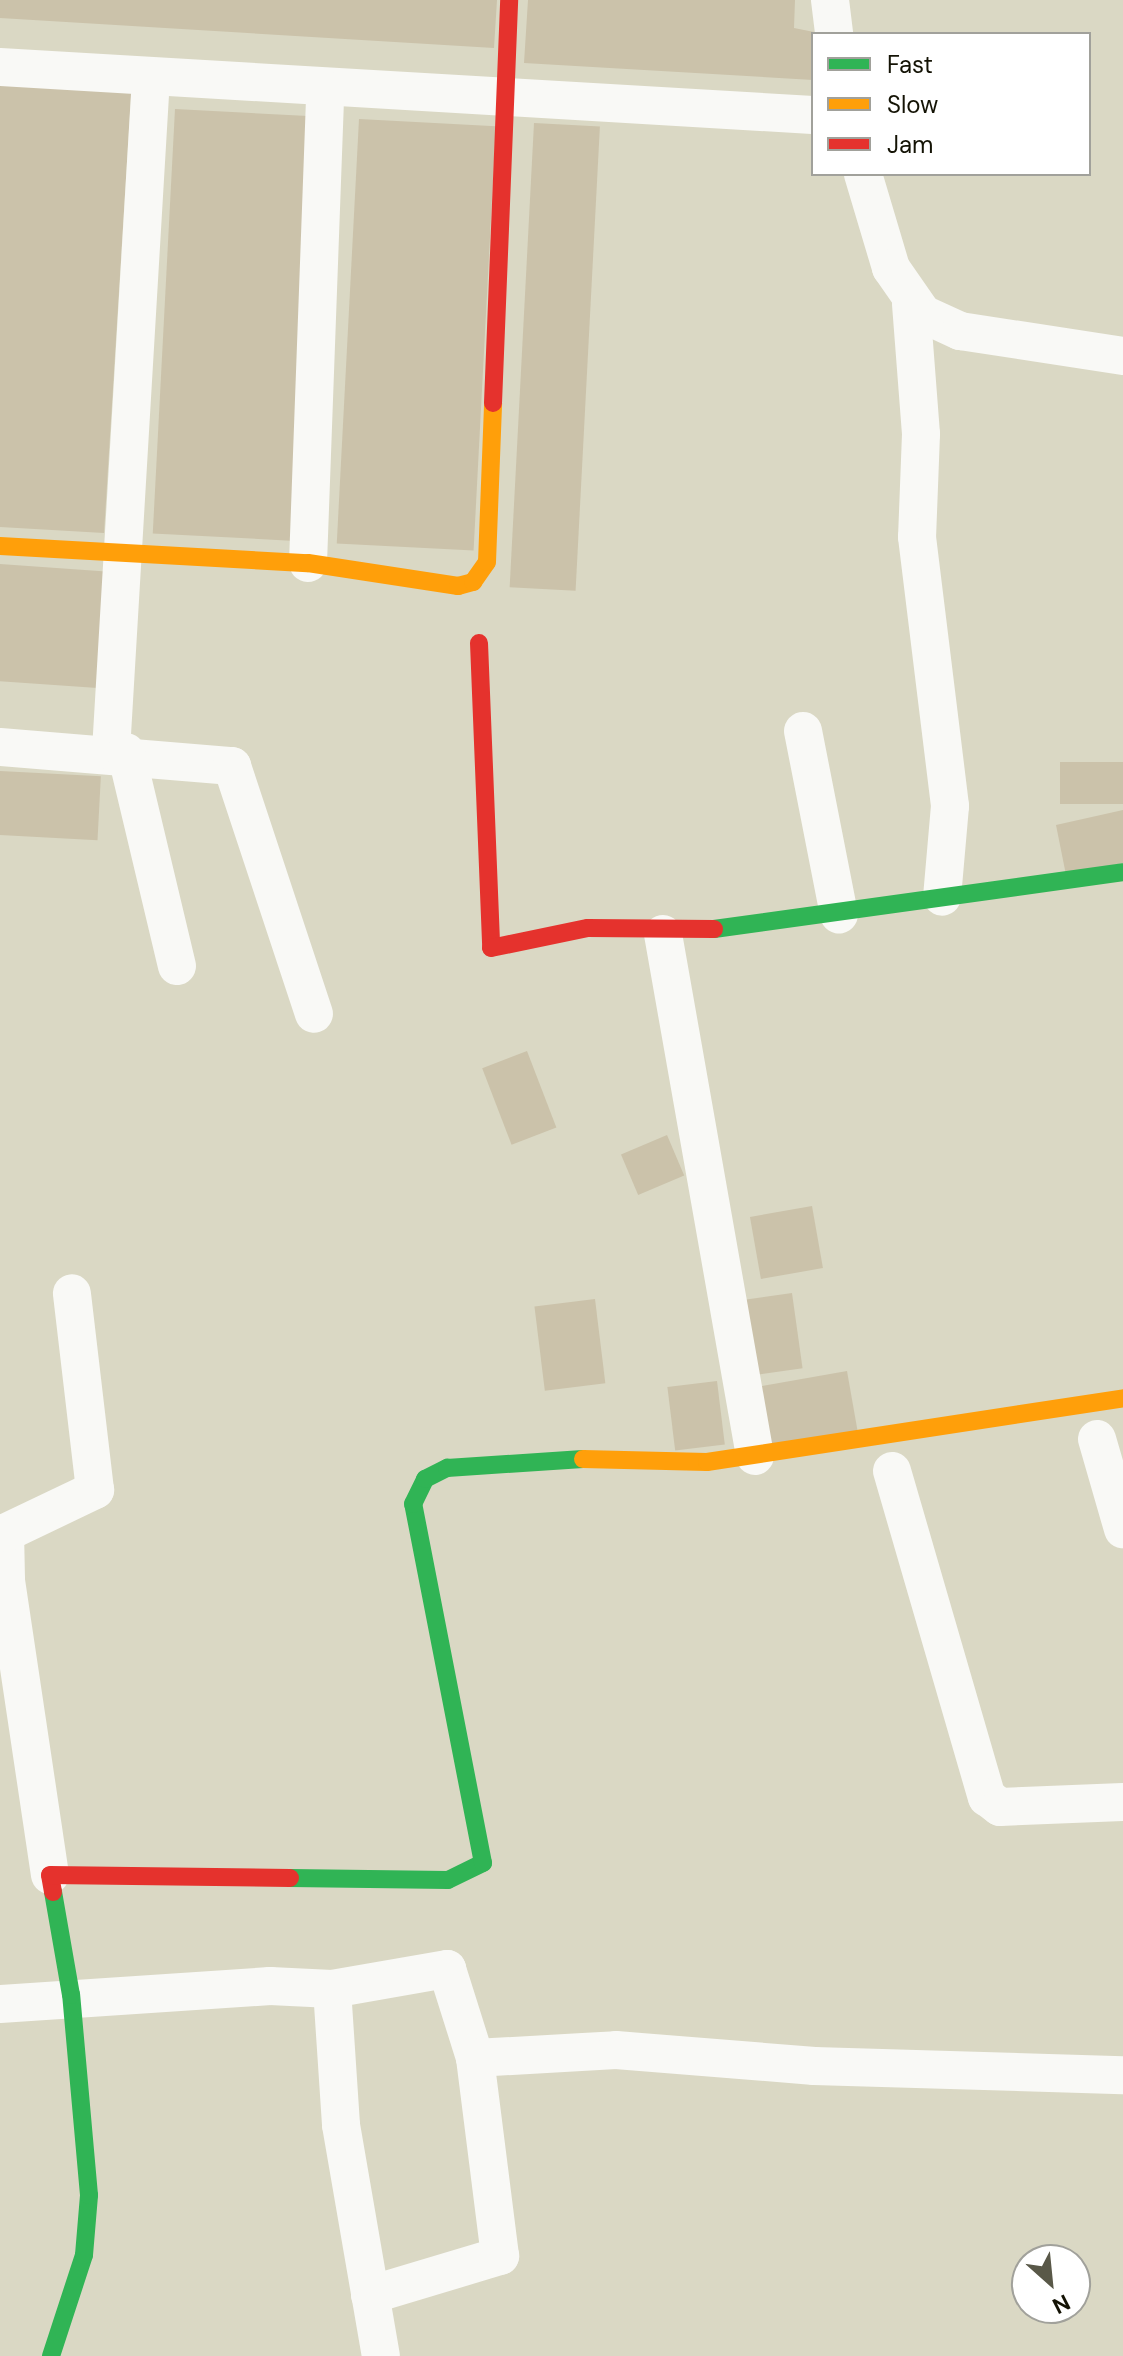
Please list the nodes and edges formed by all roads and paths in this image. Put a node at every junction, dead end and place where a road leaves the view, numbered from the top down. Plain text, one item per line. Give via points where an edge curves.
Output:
1 (509, 0) edge
2 (830, 0) edge
3 (834, 32) edge
4 (0, 67) edge
5 (151, 77) junction
6 (325, 89) junction
7 (506, 99) junction
8 (811, 115) edge
9 (864, 176) edge
10 (911, 304) junction
11 (1123, 356) edge
12 (0, 546) edge
13 (124, 551) junction
14 (308, 563) junction
15 (479, 643) dead end
16 (803, 731) dead end
17 (0, 747) edge
18 (119, 752) junction
19 (1123, 872) edge
20 (942, 897) junction
21 (839, 914) junction
22 (663, 934) junction
23 (177, 966) dead end
24 (314, 1014) dead end
25 (72, 1293) dead end
26 (1123, 1398) edge
27 (1097, 1439) dead end
28 (755, 1456) junction
29 (892, 1471) dead end
30 (1123, 1529) edge
31 (3, 1563) edge
32 (1123, 1802) edge
33 (50, 1875) junction
34 (332, 1989) junction
35 (71, 1995) junction
36 (0, 2004) edge
37 (475, 2058) junction
38 (1123, 2075) edge
39 (370, 2295) junction
40 (51, 2356) edge
41 (381, 2356) edge

1 - 7 street
2 - 3 street
4 - 5 street
5 - 6 street
5 - 13 street
6 - 7 street
6 - 14 street
7 - 8 street
7 - 14 street via 487,562 473,582 458,586
9 - 10 street via 891,268
10 - 11 street via 960,331
10 - 20 street via 921,434 917,537 949,790
12 - 13 street
13 - 14 street
13 - 18 street
15 - 22 street via 491,948 588,928
16 - 21 street
17 - 18 street
18 - 23 street
18 - 24 street via 232,766
19 - 20 street
20 - 21 street
21 - 22 street
22 - 28 street
25 - 31 street via 95,1490 10,1526
26 - 28 street
27 - 30 street
28 - 33 street via 447,1468 418,1487 413,1504 484,1853 471,1875
29 - 32 street via 987,1797 1000,1807
31 - 33 street
33 - 35 street
34 - 35 street
34 - 37 street via 447,1969
34 - 39 street via 341,2125
35 - 36 street
35 - 40 street via 89,2223
37 - 38 street via 616,2050 814,2066
37 - 39 street via 498,2259
39 - 41 street

